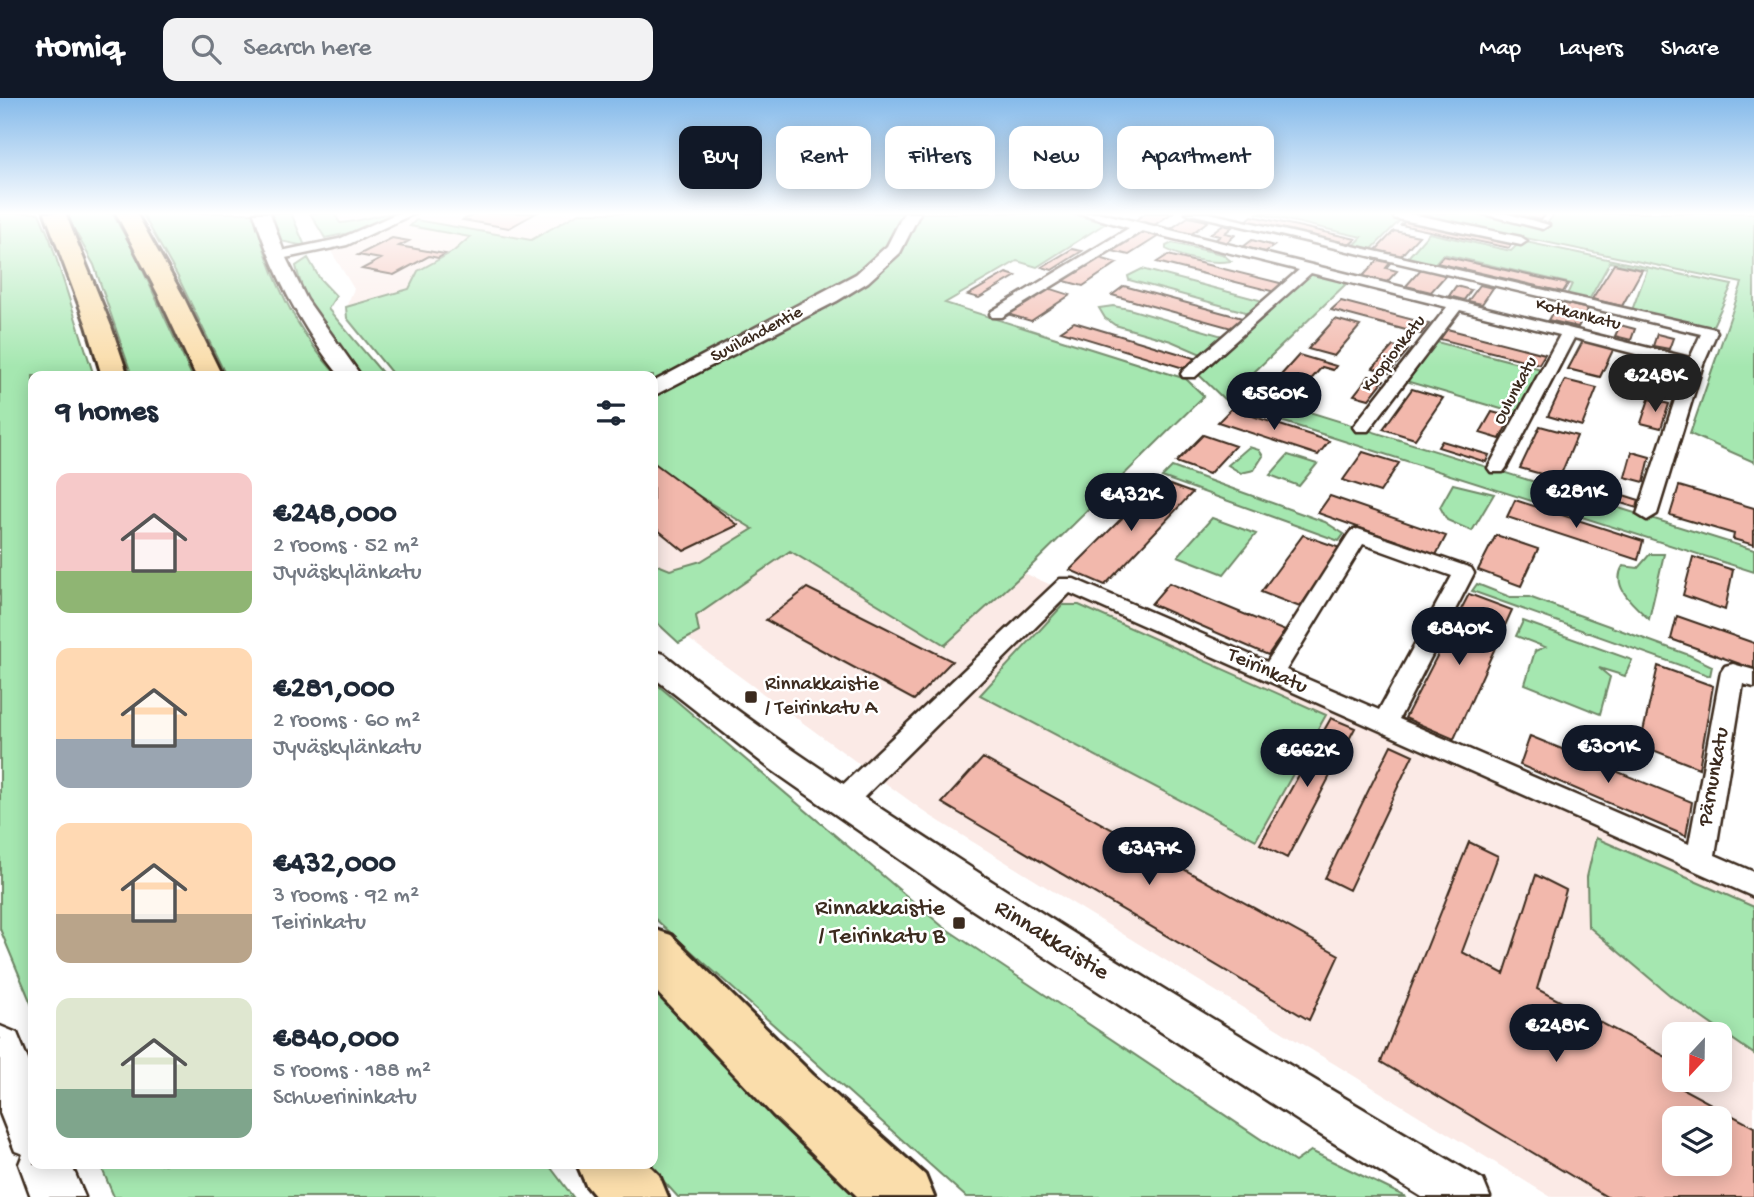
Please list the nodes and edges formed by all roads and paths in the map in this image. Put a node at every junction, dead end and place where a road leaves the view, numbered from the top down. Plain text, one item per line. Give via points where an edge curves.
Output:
1 (75, 264) edge
2 (154, 264) edge
3 (280, 264) edge
4 (877, 264) edge
5 (1078, 264) edge
6 (1289, 264) edge
7 (1415, 264) edge
8 (1308, 269) junction
9 (1456, 305) junction
10 (997, 314) dead end
11 (1569, 333) junction
12 (1695, 364) junction
13 (113, 371) edge
14 (207, 371) edge
15 (347, 371) edge
16 (1189, 374) dead end
17 (658, 387) edge
18 (1362, 427) dead end
19 (1497, 468) dead end
20 (1647, 514) dead end
21 (658, 665) edge
22 (1272, 674) junction
23 (1754, 679) edge
24 (1384, 723) junction
25 (842, 802) junction
26 (1700, 862) junction
27 (1754, 885) edge
28 (658, 956) edge
29 (0, 1050) edge
30 (28, 1120) edge
31 (47, 1169) edge
32 (612, 1169) edge
33 (58, 1197) edge
34 (637, 1197) edge
35 (903, 1197) edge
36 (1466, 1197) edge

1 - 13 highway
2 - 14 highway
3 - 15 street via 305,316
4 - 17 street, Suvilahdentie via 862,278
5 - 10 street
6 - 8 street, Kotkankatu
7 - 12 street via 1710,332
8 - 9 street, Kotkankatu
8 - 16 street
9 - 11 street, Kotkankatu
9 - 18 street, Kuopionkatu
11 - 12 street, Kotkankatu
11 - 19 street, Oulunkatu
12 - 20 street
21 - 25 street, Rinnakkaistie
22 - 24 street, Teirinkatu
22 - 24 street via 1358,535 1464,573
22 - 25 street, Teirinkatu via 1067,584
23 - 26 street, Pärnunkatu via 1733,672
24 - 26 street, Teirinkatu
25 - 36 street, Rinnakkaistie via 1007,913
26 - 27 street, Teirinkatu
28 - 35 highway via 793,1095
29 - 30 main road
31 - 33 main road
32 - 34 highway

